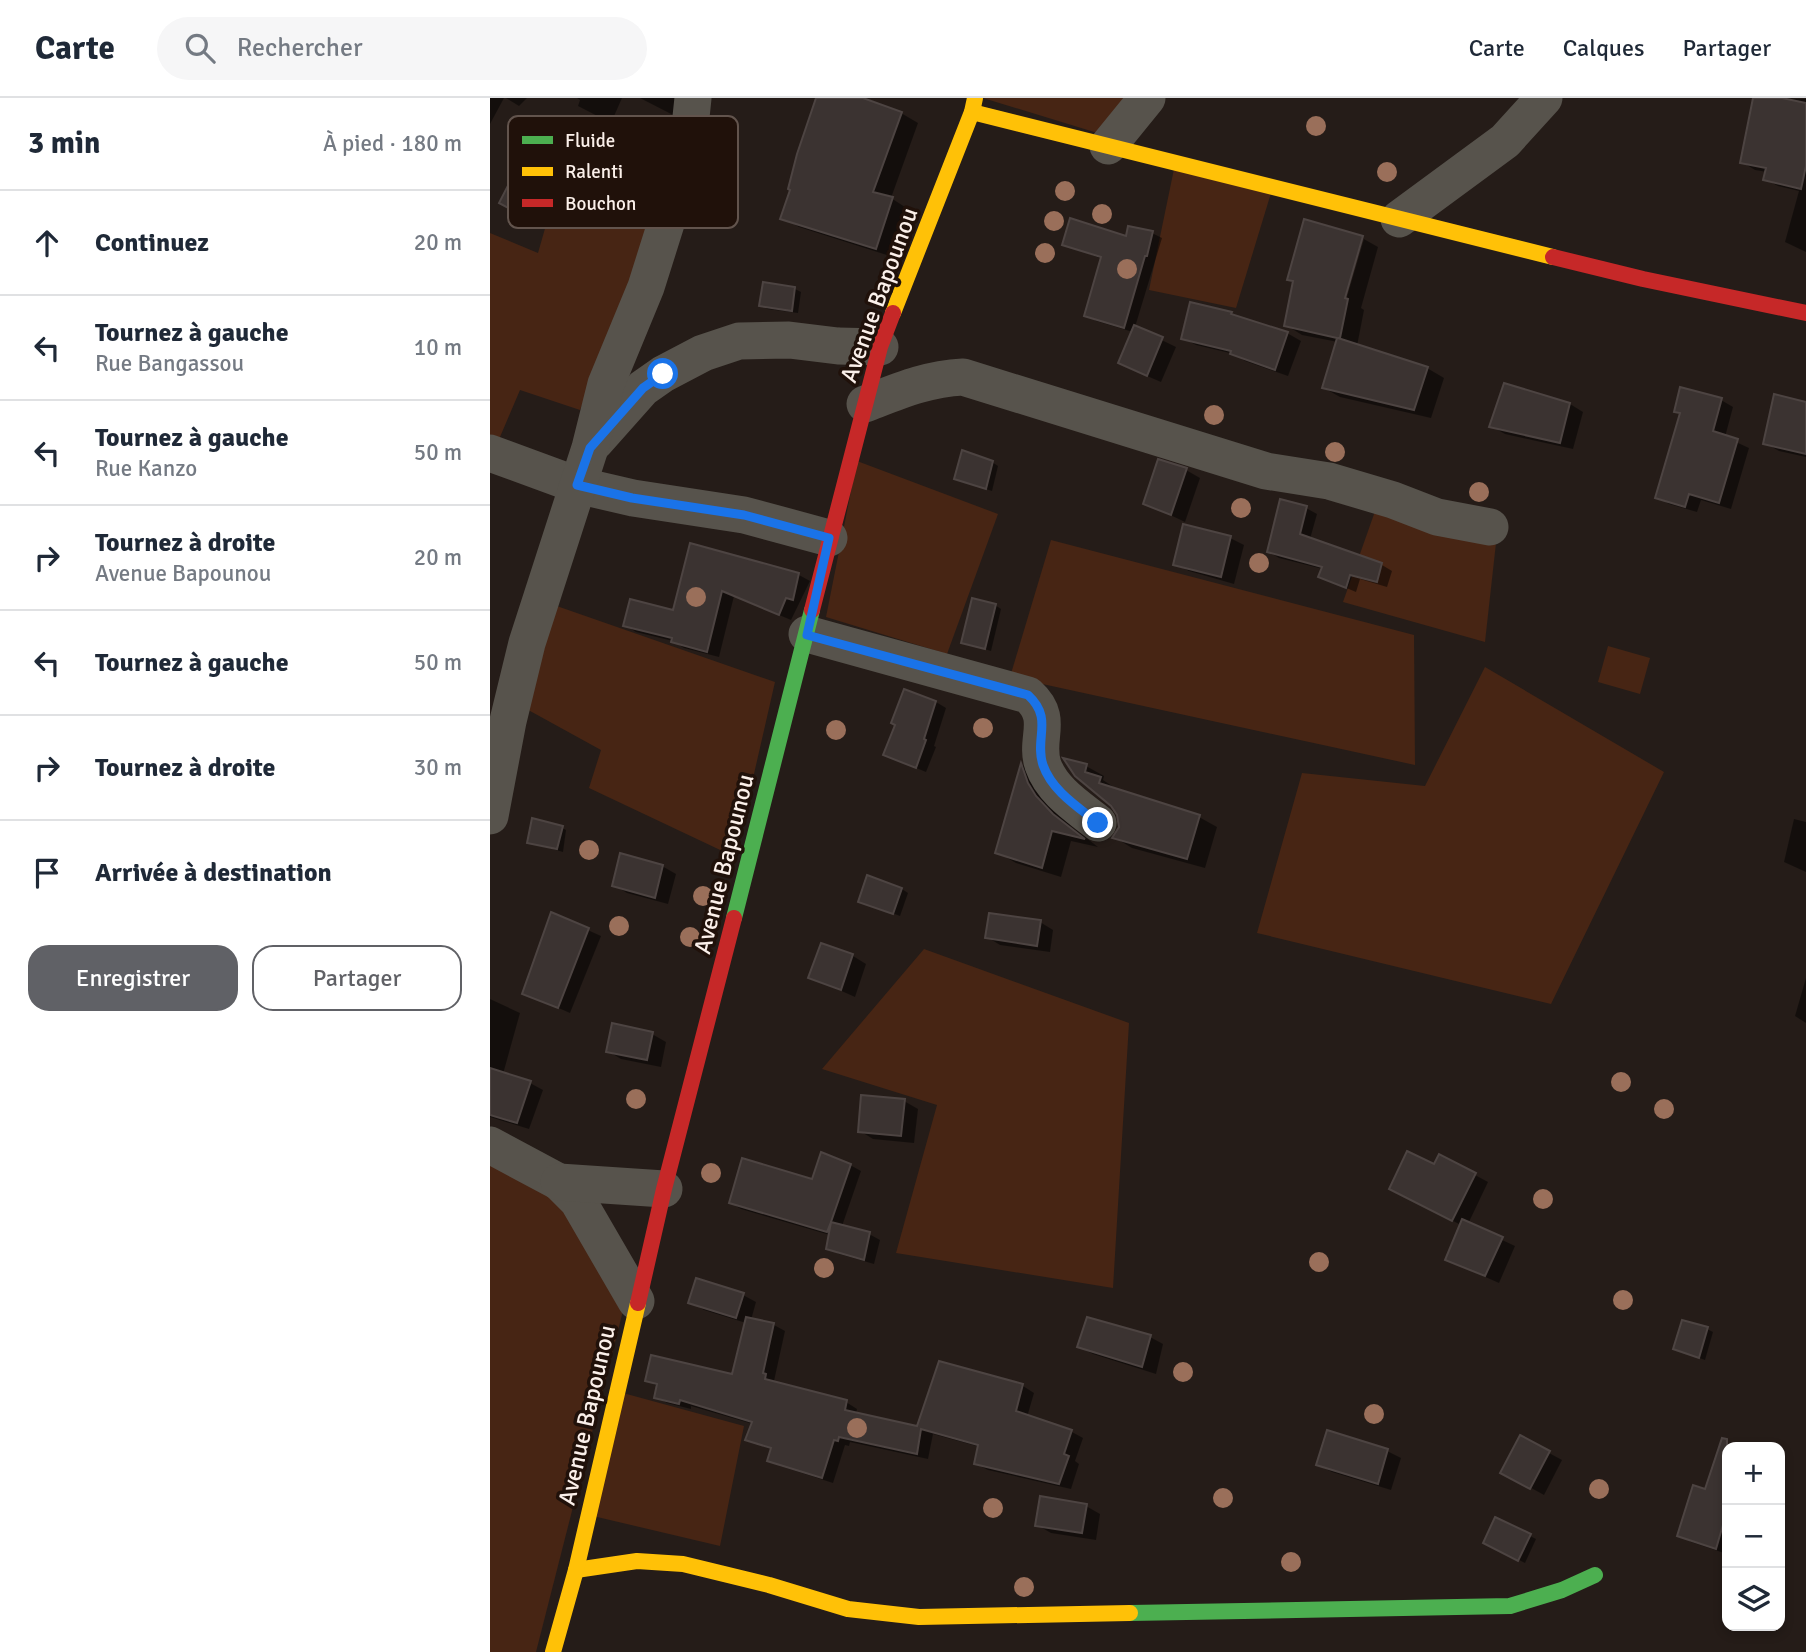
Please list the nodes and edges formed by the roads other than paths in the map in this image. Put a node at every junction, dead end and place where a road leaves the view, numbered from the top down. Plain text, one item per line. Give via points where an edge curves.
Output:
1 (693, 98) edge
2 (1147, 98) edge
3 (1544, 98) edge
4 (974, 105) edge
5 (691, 116) edge
6 (1108, 146) junction
7 (1399, 219) junction
8 (665, 228) edge
9 (1806, 313) edge
10 (880, 347) junction
11 (865, 404) junction
12 (590, 448) junction
13 (490, 453) edge
14 (577, 485) junction
15 (1490, 527) dead end
16 (829, 538) junction
17 (807, 635) junction
18 (490, 816) edge
19 (1098, 823) dead end
20 (490, 1145) edge
21 (559, 1182) junction
22 (664, 1189) junction
23 (636, 1301) junction
24 (576, 1570) junction
25 (1595, 1575) dead end
26 (553, 1652) edge

1 - 5 street
2 - 6 street
3 - 7 street via 1505,141
4 - 6 street
4 - 10 street, Avenue Bapounou
6 - 7 street
7 - 9 street via 1643,279
8 - 12 street via 607,384
10 - 11 street, Avenue Bapounou
10 - 12 street via 739,341 704,353 643,388
11 - 15 street via 936,378 963,377 1266,471 1329,481 1437,516
11 - 16 street, Avenue Bapounou
12 - 14 street
13 - 14 street
14 - 16 street via 744,515
14 - 18 street via 527,643
16 - 17 street, Avenue Bapounou
17 - 19 street via 1028,695 1043,715 1042,763 1052,785
17 - 22 street, Avenue Bapounou
20 - 21 street
21 - 22 street
21 - 23 street via 591,1221
22 - 23 street, Avenue Bapounou
23 - 24 street, Avenue Bapounou
24 - 25 street via 637,1561 683,1564 848,1609 919,1617 1510,1606
24 - 26 street, Avenue Bapounou

